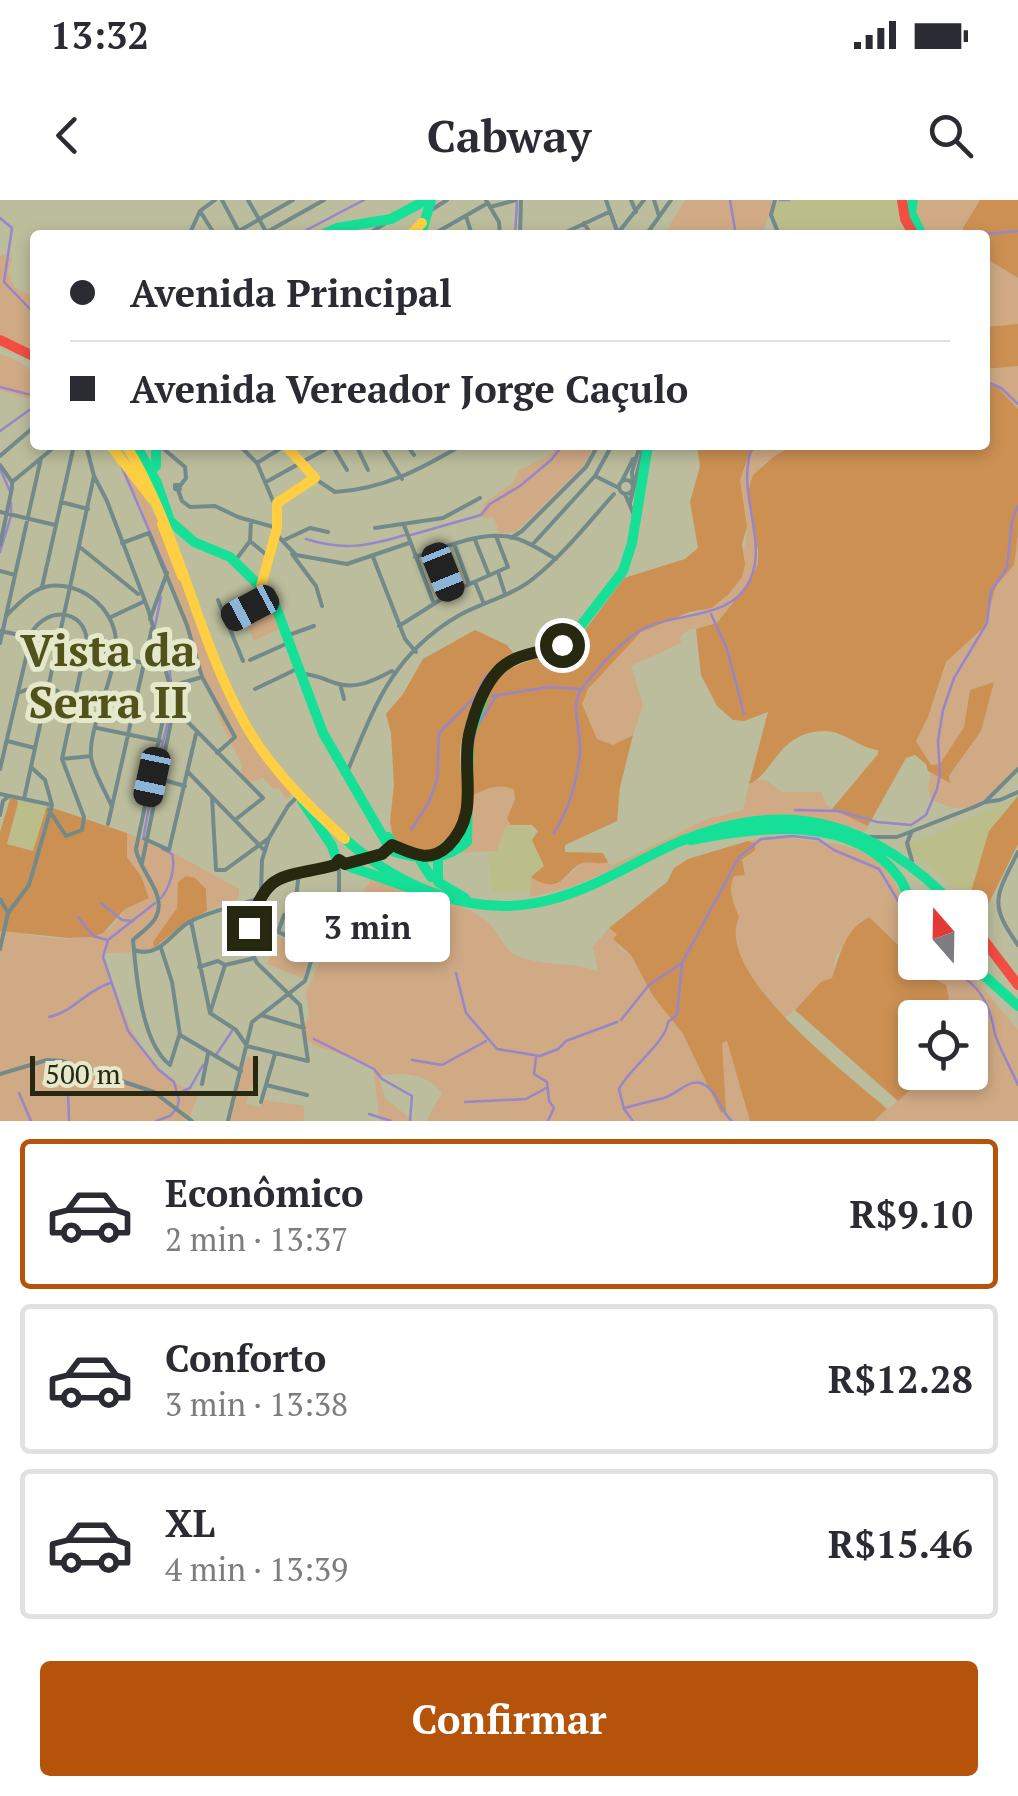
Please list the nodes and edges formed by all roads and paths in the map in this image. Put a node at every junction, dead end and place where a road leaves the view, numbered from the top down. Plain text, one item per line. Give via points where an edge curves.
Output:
1 (219, 200) edge
2 (248, 200) edge
3 (273, 200) edge
4 (294, 200) edge
5 (324, 200) edge
6 (448, 200) edge
7 (519, 200) edge
8 (606, 200) edge
9 (631, 200) edge
10 (644, 200) edge
11 (654, 200) edge
12 (671, 200) edge
13 (774, 200) edge
14 (902, 200) edge
15 (912, 200) edge
16 (488, 203) edge
17 (428, 208) edge
18 (278, 210) junction
19 (200, 211) junction
20 (609, 212) junction
21 (636, 212) junction
22 (466, 216) junction
23 (659, 216) junction
24 (260, 220) junction
25 (584, 224) junction
26 (190, 230) edge
27 (212, 230) edge
28 (238, 230) edge
29 (242, 230) edge
30 (265, 230) edge
31 (274, 230) edge
32 (332, 230) edge
33 (358, 230) edge
34 (371, 230) edge
35 (413, 230) edge
36 (441, 230) edge
37 (471, 230) edge
38 (500, 230) edge
39 (520, 230) edge
40 (571, 230) edge
41 (588, 230) edge
42 (617, 230) edge
43 (622, 230) edge
44 (649, 230) edge
45 (777, 230) edge
46 (912, 230) edge
47 (920, 230) edge
48 (0, 342) edge
49 (30, 355) edge
50 (30, 430) edge
51 (50, 450) edge
52 (73, 450) edge
53 (87, 450) edge
54 (115, 450) edge
55 (127, 450) edge
56 (127, 450) edge
57 (139, 450) edge
58 (157, 450) edge
59 (163, 450) edge
60 (245, 450) edge
61 (276, 450) edge
62 (289, 450) edge
63 (324, 450) edge
64 (336, 450) edge
65 (358, 450) edge
66 (384, 450) edge
67 (410, 450) edge
68 (453, 450) edge
69 (595, 450) edge
70 (609, 450) edge
71 (640, 450) edge
72 (642, 450) edge
73 (0, 456) edge
74 (414, 456) dead end
75 (256, 462) junction
76 (301, 463) junction
77 (0, 465) edge
78 (36, 465) junction
79 (638, 469) junction
80 (150, 470) junction
81 (347, 470) dead end
82 (368, 470) dead end
83 (94, 476) junction
84 (594, 476) junction
85 (315, 478) junction
86 (402, 479) junction
87 (624, 481) junction
88 (12, 482) junction
89 (266, 482) junction
90 (178, 488) junction
91 (634, 488) junction
92 (620, 492) junction
93 (104, 495) junction
94 (90, 496) junction
95 (157, 496) junction
96 (480, 498) dead end
97 (61, 502) junction
98 (630, 503) junction
99 (276, 508) junction
100 (88, 509) junction
101 (0, 512) edge
102 (8, 514) junction
103 (28, 518) junction
104 (635, 518) junction
105 (170, 521) junction
106 (251, 522) junction
107 (55, 524) junction
108 (404, 525) junction
109 (375, 528) dead end
110 (328, 532) dead end
111 (279, 534) junction
112 (496, 536) junction
113 (511, 538) junction
114 (475, 540) junction
115 (122, 542) junction
116 (250, 542) junction
117 (410, 543) junction
118 (532, 545) junction
119 (0, 546) edge
120 (455, 546) junction
121 (81, 548) junction
122 (290, 549) junction
123 (434, 551) junction
124 (269, 557) junction
125 (373, 557) junction
126 (415, 557) junction
127 (556, 559) junction
128 (234, 562) junction
129 (184, 568) junction
130 (0, 571) edge
131 (498, 572) junction
132 (166, 573) junction
133 (15, 574) junction
134 (489, 576) junction
135 (472, 582) junction
136 (72, 587) junction
137 (42, 588) junction
138 (264, 590) junction
139 (190, 591) junction
140 (452, 593) junction
141 (506, 594) junction
142 (142, 600) junction
143 (218, 600) dead end
144 (484, 604) junction
145 (434, 605) junction
146 (322, 606) dead end
147 (65, 614) junction
148 (7, 615) junction
149 (109, 618) junction
150 (150, 619) junction
151 (226, 620) junction
152 (314, 626) dead end
153 (400, 626) junction
154 (152, 628) junction
155 (2, 631) edge
156 (30, 637) junction
157 (287, 639) junction
158 (0, 643) edge
159 (86, 650) junction
160 (416, 652) junction
161 (114, 656) junction
162 (144, 663) junction
163 (300, 671) junction
164 (387, 676) junction
165 (202, 677) junction
166 (340, 684) junction
167 (48, 686) junction
168 (255, 689) dead end
169 (17, 694) junction
170 (344, 699) dead end
171 (171, 704) junction
172 (71, 709) junction
173 (97, 728) junction
174 (196, 732) junction
175 (130, 735) junction
176 (7, 741) junction
177 (160, 741) junction
178 (34, 748) junction
179 (218, 753) junction
180 (91, 756) junction
181 (62, 759) junction
182 (31, 767) junction
183 (1018, 768) edge
184 (0, 769) edge
185 (188, 772) junction
186 (347, 773) junction
187 (155, 778) junction
188 (184, 786) junction
189 (1018, 792) edge
190 (0, 794) edge
191 (300, 795) junction
192 (9, 796) junction
193 (212, 797) junction
194 (24, 799) junction
195 (985, 802) junction
196 (112, 807) junction
197 (51, 808) junction
198 (0, 815) edge
199 (235, 820) junction
200 (108, 824) dead end
201 (911, 833) junction
202 (867, 837) junction
203 (268, 838) junction
204 (145, 839) junction
205 (675, 844) junction
206 (259, 846) junction
207 (390, 850) junction
208 (265, 851) junction
209 (1018, 852) edge
210 (139, 857) junction
211 (435, 857) junction
212 (420, 860) junction
213 (342, 864) junction
214 (914, 865) junction
215 (1011, 866) junction
216 (1018, 869) edge
217 (299, 873) junction
218 (431, 877) junction
219 (406, 882) junction
220 (424, 890) junction
221 (906, 890) edge
222 (943, 890) edge
223 (260, 895) junction
224 (0, 899) edge
225 (474, 902) junction
226 (8, 913) junction
227 (191, 921) junction
228 (1018, 944) edge
229 (988, 946) edge
230 (161, 948) junction
231 (315, 948) junction
232 (0, 949) edge
233 (134, 950) junction
234 (253, 959) junction
235 (225, 965) junction
236 (199, 967) junction
237 (988, 979) edge
238 (1018, 985) edge
239 (289, 994) junction
240 (1018, 1006) edge
241 (210, 1013) junction
242 (259, 1015) junction
243 (304, 1028) junction
244 (180, 1034) junction
245 (247, 1046) junction
246 (208, 1054) junction
247 (274, 1054) junction
248 (241, 1070) junction
249 (0, 1074) edge
250 (202, 1084) dead end
251 (266, 1085) junction
252 (307, 1095) dead end
253 (261, 1102) dead end
254 (192, 1121) edge
255 (228, 1121) edge

1 - 19 street
1 - 28 street
2 - 24 street
3 - 18 street
4 - 18 street
5 - 31 street
6 - 17 street
7 - 16 street
7 - 39 street
8 - 20 street
9 - 21 street
10 - 21 street
11 - 23 street
12 - 23 street
13 - 45 street
14 - 46 street
15 - 47 street
16 - 22 street
16 - 38 street
17 - 34 street
17 - 35 street
18 - 24 street
19 - 26 street
19 - 27 street
20 - 25 street
20 - 42 street
21 - 43 street
22 - 36 street
22 - 37 street
23 - 44 street
24 - 29 street
24 - 30 street
25 - 40 street
25 - 41 street
32 - 33 street
48 - 49 street
50 - 73 street
51 - 78 street
52 - 97 street
53 - 83 street
54 - 95 street
55 - 95 street
56 - 129 street via 156,498
57 - 80 street
58 - 80 street
59 - 90 street via 185,467
60 - 75 street
61 - 75 street
62 - 76 street
63 - 76 street
64 - 81 street
65 - 82 street
66 - 86 street
67 - 74 street
68 - 86 street
69 - 113 street via 586,468
70 - 84 street
71 - 87 street
72 - 79 street
75 - 89 street
76 - 85 street
76 - 89 street
77 - 88 street
78 - 88 street
78 - 103 street
79 - 87 street
79 - 91 street
79 - 104 street
80 - 95 street
83 - 93 street
83 - 94 street
84 - 92 street
84 - 118 street
85 - 86 street via 334,492
85 - 99 street
87 - 91 street
87 - 92 street
88 - 102 street
89 - 99 street
90 - 95 street
90 - 106 street via 190,507 215,506
91 - 92 street
91 - 98 street
92 - 98 street
92 - 127 street
93 - 94 street
93 - 115 street
94 - 100 street
95 - 105 street
95 - 139 street
96 - 108 street via 443,518
97 - 100 street
97 - 107 street
98 - 104 street
99 - 111 street
100 - 121 street
101 - 102 street
102 - 103 street
102 - 119 street
103 - 107 street
103 - 133 street
104 - 211 street via 622,571 574,637 509,661 488,684 469,734 470,795 458,850
105 - 128 street
105 - 129 street
106 - 111 street
106 - 116 street
107 - 137 street
108 - 109 street
108 - 117 street
110 - 111 street
111 - 122 street
111 - 124 street
112 - 113 street
112 - 114 street
112 - 131 street via 508,566
113 - 118 street
114 - 120 street
114 - 134 street
115 - 132 street via 150,533
115 - 142 street
116 - 124 street
116 - 128 street
117 - 125 street
117 - 126 street
118 - 127 street
120 - 123 street
120 - 135 street
121 - 136 street
121 - 142 street
122 - 125 street via 347,564
122 - 146 street
123 - 126 street
123 - 140 street
124 - 138 street
125 - 153 street
126 - 145 street
127 - 141 street
128 - 138 street
129 - 139 street
130 - 133 street
131 - 134 street
131 - 141 street
132 - 150 street
132 - 165 street
133 - 148 street
134 - 135 street
135 - 140 street
135 - 144 street
136 - 137 street
136 - 147 street
136 - 149 street via 101,604
137 - 148 street
138 - 151 street
138 - 157 street
139 - 191 street via 244,723
140 - 145 street
141 - 144 street
142 - 149 street
142 - 150 street
143 - 151 street
144 - 160 street
145 - 153 street
147 - 156 street via 44,618
147 - 159 street via 87,633
147 - 167 street
148 - 155 street
149 - 161 street
150 - 154 street
151 - 157 street via 247,661
152 - 157 street
153 - 160 street
154 - 162 street
154 - 171 street
155 - 156 street
155 - 158 street
156 - 169 street
157 - 163 street
159 - 161 street
159 - 172 street
160 - 164 street
161 - 162 street
161 - 173 street
162 - 175 street
163 - 166 street
163 - 168 street
163 - 186 street via 323,733
164 - 166 street
164 - 186 street
165 - 171 street via 175,685
165 - 179 street via 235,737
166 - 170 street
167 - 169 street
167 - 172 street
167 - 178 street
169 - 176 street
171 - 174 street
171 - 177 street
171 - 187 street
172 - 181 street
173 - 175 street
173 - 180 street
174 - 179 street
174 - 185 street
175 - 177 street
175 - 196 street
176 - 178 street
176 - 184 street
177 - 187 street
178 - 182 street
179 - 199 street via 263,798
180 - 181 street
180 - 196 street
181 - 197 street via 84,816 82,830 66,836
182 - 194 street
182 - 197 street via 45,780
183 - 195 street
185 - 188 street
185 - 193 street
186 - 207 street
187 - 188 street
187 - 204 street
187 - 210 street
188 - 204 street via 170,850
189 - 195 street
190 - 192 street
191 - 203 street
191 - 213 street
191 - 219 street via 374,864
192 - 194 street
192 - 198 street
193 - 199 street
193 - 206 street via 216,870
194 - 197 street
195 - 201 street
196 - 200 street
197 - 226 street via 30,886
199 - 206 street
201 - 202 street
201 - 214 street
202 - 205 street via 818,822 772,818 720,826
202 - 214 street
203 - 206 street
203 - 208 street
204 - 210 street
205 - 221 street via 770,828 806,829 863,846 885,860
205 - 225 street via 575,894 529,903
206 - 208 street
207 - 211 street
207 - 212 street
207 - 213 street, bridge
208 - 223 street
209 - 215 street
210 - 233 street via 158,914 134,938
211 - 212 street
211 - 218 street
211 - 225 street via 438,882
212 - 218 street
213 - 217 street
213 - 220 street
213 - 231 street via 339,908
214 - 222 street
215 - 216 street
215 - 228 street via 998,908
217 - 223 street via 284,875
217 - 231 street via 294,913 283,916 278,932
218 - 219 street via 427,883
219 - 220 street
220 - 225 street
223 - 227 street
223 - 234 street via 248,931
224 - 226 street
226 - 232 street
227 - 230 street
227 - 236 street
229 - 238 street
230 - 233 street
230 - 244 street
231 - 239 street via 305,981
233 - 244 street via 148,1033 170,1065
234 - 235 street
234 - 239 street
235 - 236 street
235 - 241 street
236 - 241 street
237 - 240 street
239 - 242 street
239 - 243 street via 302,1008
241 - 245 street
242 - 243 street
242 - 245 street
243 - 247 street via 306,1061
244 - 246 street
245 - 247 street
245 - 248 street
246 - 248 street
246 - 250 street
247 - 251 street
248 - 255 street
249 - 254 street via 54,1060 154,1092
251 - 252 street
251 - 253 street

